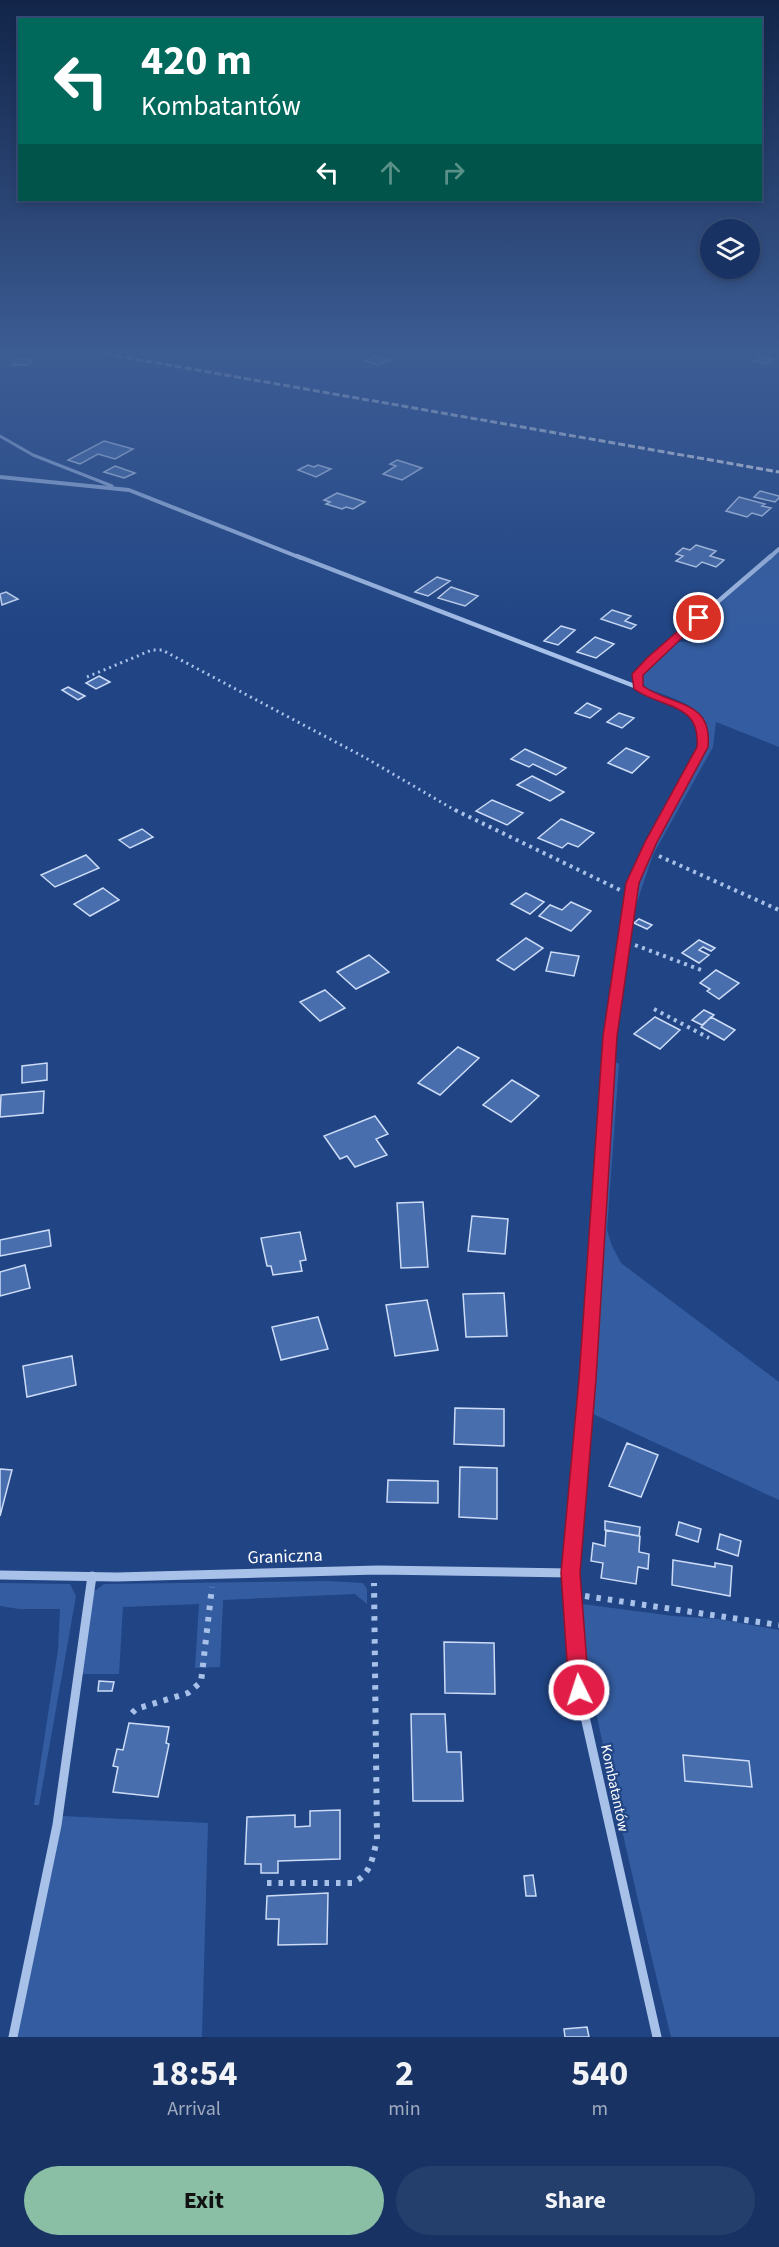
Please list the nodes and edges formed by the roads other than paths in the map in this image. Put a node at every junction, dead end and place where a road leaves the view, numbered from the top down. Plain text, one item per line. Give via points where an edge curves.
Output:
1 (23, 449) edge
2 (0, 477) edge
3 (112, 486) junction
4 (779, 549) edge
5 (637, 687) junction
6 (571, 1573) junction
7 (0, 1575) edge
8 (92, 1576) junction
9 (13, 2037) edge
10 (657, 2037) edge

1 - 3 lane
2 - 3 street
3 - 5 street
4 - 5 street via 650,660 638,674
5 - 6 street, Kombatantów via 651,697 687,708 699,719 704,733 702,747 633,883 623,943 610,1036
6 - 8 street, Graniczna via 374,1570
6 - 10 street, Kombatantów via 579,1690
7 - 8 street, Graniczna
8 - 9 street via 57,1825

